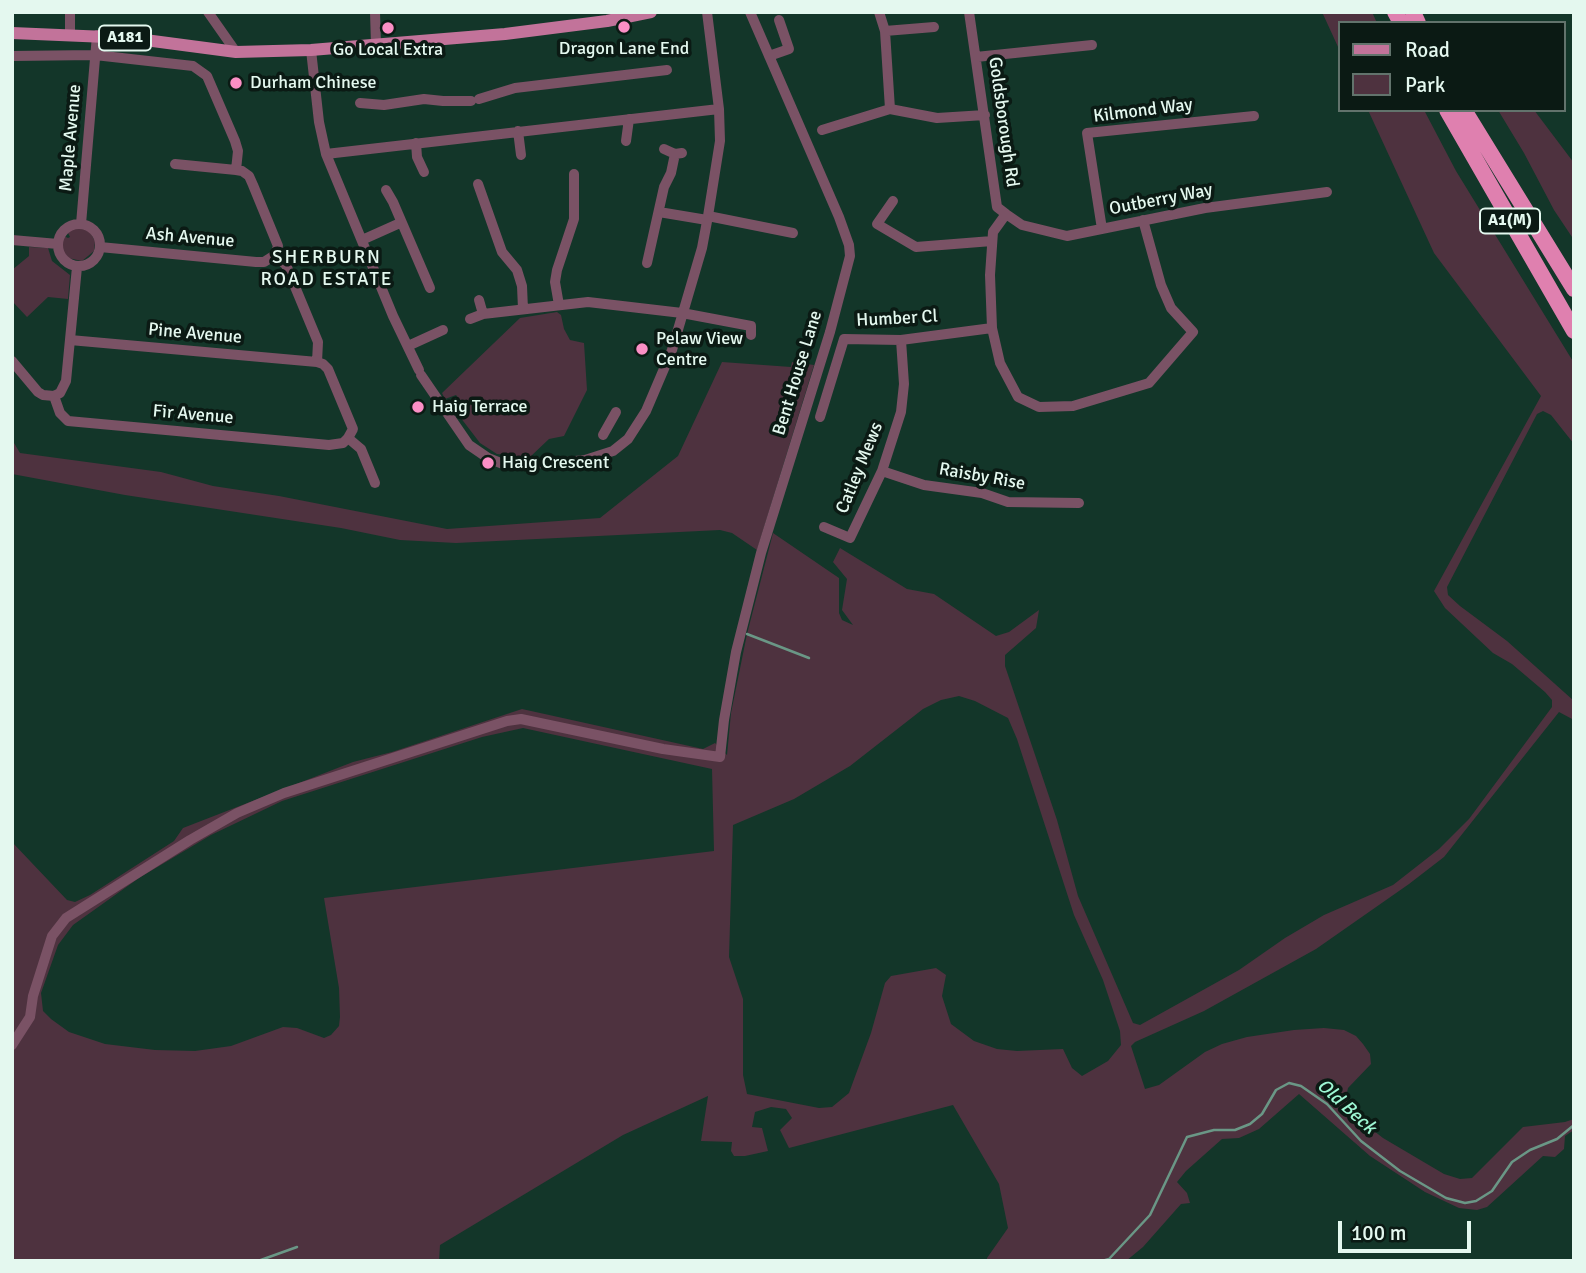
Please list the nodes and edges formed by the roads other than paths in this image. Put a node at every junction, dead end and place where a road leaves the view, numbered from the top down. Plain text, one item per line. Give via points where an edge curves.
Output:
1 (70, 12) edge
2 (208, 12) edge
3 (375, 12) edge
4 (651, 12) edge
5 (707, 12) edge
6 (750, 12) edge
7 (879, 12) edge
8 (969, 12) edge
9 (779, 20) dead end
10 (934, 27) dead end
11 (886, 31) junction
12 (12, 33) edge
13 (70, 34) junction
14 (97, 35) junction
15 (376, 45) junction
16 (1092, 46) dead end
17 (311, 50) junction
18 (236, 52) junction
19 (95, 55) junction
20 (12, 56) edge
21 (769, 56) junction
22 (976, 57) junction
23 (667, 70) dead end
24 (360, 103) dead end
25 (719, 109) junction
26 (890, 109) junction
27 (1448, 112) edge
28 (1465, 112) edge
29 (985, 115) junction
30 (1254, 116) dead end
31 (629, 119) junction
32 (822, 130) dead end
33 (518, 131) junction
34 (626, 141) dead end
35 (416, 143) junction
36 (674, 152) dead end
37 (326, 154) junction
38 (521, 155) dead end
39 (175, 164) dead end
40 (236, 170) junction
41 (424, 172) dead end
42 (574, 174) dead end
43 (478, 184) dead end
44 (386, 190) dead end
45 (1327, 192) dead end
46 (893, 201) dead end
47 (659, 212) junction
48 (1006, 214) junction
49 (708, 218) junction
50 (1143, 220) junction
51 (400, 223) junction
52 (81, 224) junction
53 (1102, 229) junction
54 (793, 233) dead end
55 (12, 240) edge
56 (362, 240) junction
57 (992, 241) junction
58 (58, 244) junction
59 (100, 247) junction
60 (275, 255) junction
61 (647, 263) dead end
62 (76, 267) junction
63 (430, 288) dead end
64 (1574, 289) edge
65 (479, 300) dead end
66 (559, 305) junction
67 (523, 309) junction
68 (682, 313) junction
69 (482, 314) junction
70 (470, 319) dead end
71 (755, 327) dead end
72 (992, 328) junction
73 (443, 330) dead end
74 (1574, 331) edge
75 (901, 340) junction
76 (70, 341) junction
77 (408, 346) junction
78 (12, 361) edge
79 (317, 362) junction
80 (51, 396) junction
81 (616, 412) dead end
82 (820, 417) dead end
83 (610, 423) junction
84 (603, 435) dead end
85 (348, 438) junction
86 (625, 442) junction
87 (882, 471) junction
88 (374, 483) dead end
89 (1079, 503) dead end
90 (824, 527) dead end
91 (12, 1045) edge

1 - 13 street
2 - 18 street
3 - 15 street
4 - 15 main road, A181 via 505,34
5 - 25 street
6 - 21 street, Bent House Lane
7 - 11 street
8 - 22 street, Goldsborough Rd
9 - 21 street via 794,47
10 - 11 street
11 - 26 street
12 - 13 main road, A181
13 - 14 main road, A181
14 - 18 main road, A181
14 - 19 street, Maple Avenue
15 - 17 main road, A181
16 - 22 street
17 - 18 main road, A181
17 - 37 street
19 - 20 street
19 - 40 street via 193,66 207,76 235,141
19 - 52 street, Maple Avenue
21 - 91 street, Bent House Lane via 846,234 850,256 751,590 720,757 507,720 284,793 237,813 66,918 52,936 30,1017
22 - 29 street, Goldsborough Rd
23 - 24 street via 515,88 475,100
25 - 31 street
25 - 49 street via 720,141
26 - 29 street via 937,118
26 - 32 street
27 - 74 highway, A1(M)
28 - 64 highway, A1(M)
29 - 48 street, Goldsborough Rd via 998,207
30 - 53 street, Kilmond Way via 1087,133
31 - 33 street
31 - 34 street
33 - 35 street
33 - 38 street
35 - 37 street
35 - 41 street
36 - 47 street
37 - 56 street
39 - 40 street
40 - 60 street via 249,176 278,246
42 - 66 street via 574,219 556,270
43 - 67 street via 502,252 517,270
44 - 51 street
45 - 50 street, Outberry Way
46 - 57 street via 877,224 916,247
47 - 49 street
47 - 61 street
48 - 53 street, Outberry Way via 1022,225 1067,236
48 - 57 street
49 - 54 street
49 - 68 street
50 - 53 street, Outberry Way
50 - 72 street via 1171,308 1193,332 1149,383 1073,406 1039,407 1018,397 1000,363
51 - 56 street
51 - 63 street
52 - 58 street via 65,229
52 - 59 street via 94,230
55 - 58 street
56 - 77 street
57 - 72 street
58 - 62 street via 62,259
59 - 60 street, Ash Avenue via 264,262
59 - 62 street via 93,262
60 - 79 street via 286,265 318,342
62 - 76 street
65 - 69 street
66 - 67 street
66 - 68 street via 588,302
67 - 69 street
68 - 71 street
68 - 86 street via 657,386 638,427
69 - 70 street
72 - 75 street, Humber Cl
73 - 77 street
75 - 82 street, Humber Cl via 844,339
75 - 87 street, Catley Mews via 901,411
76 - 79 street, Pine Avenue
76 - 80 street via 66,382 60,393
77 - 86 street via 469,445 488,458 503,464 584,460
78 - 80 street via 38,392
79 - 85 street via 328,369 353,429
80 - 85 street, Fir Avenue via 68,421 329,445
81 - 83 street
83 - 84 street
83 - 86 street
85 - 88 street via 361,449
87 - 89 street, Raisby Rise via 924,485 982,493 1008,502
87 - 90 street, Catley Mews via 850,538

